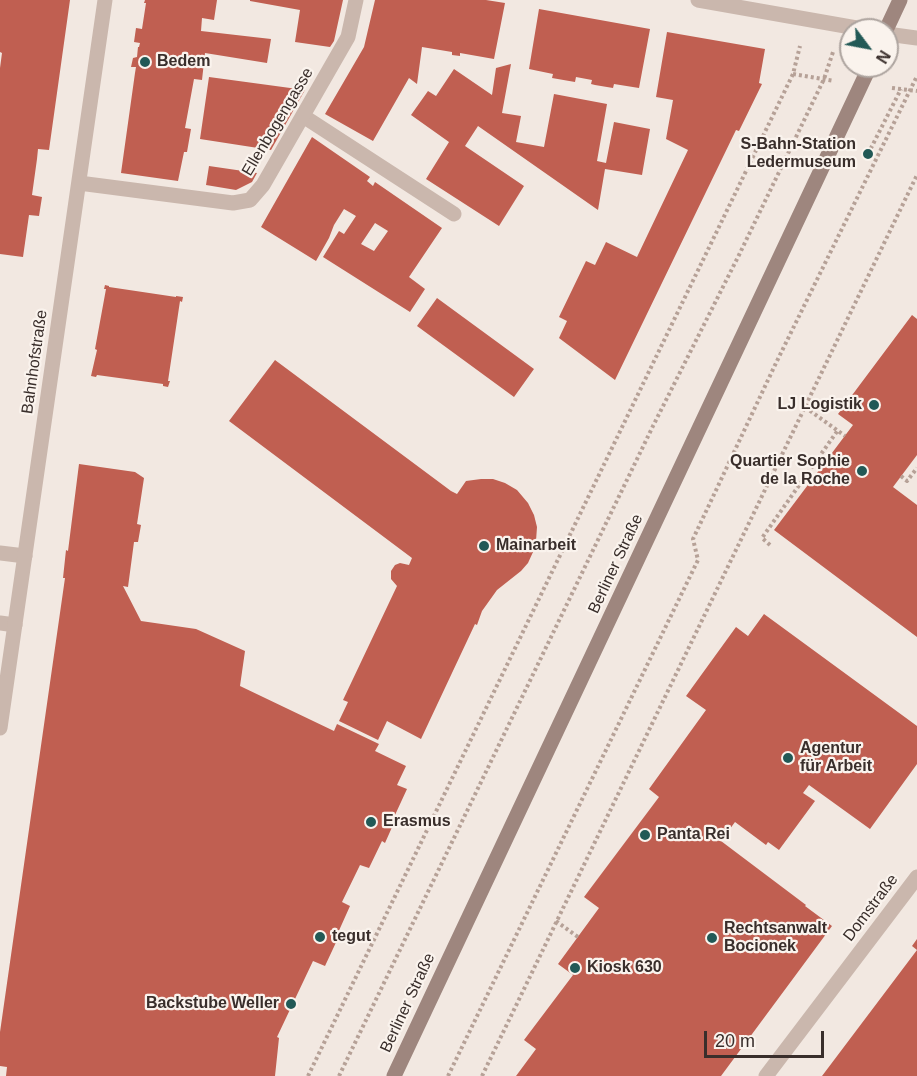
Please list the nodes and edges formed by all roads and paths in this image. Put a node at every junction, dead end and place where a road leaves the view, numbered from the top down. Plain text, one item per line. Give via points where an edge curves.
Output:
1 (105, 0) edge
2 (356, 0) edge
3 (698, 0) edge
4 (900, 0) edge
5 (892, 18) edge
6 (839, 25) edge
7 (899, 35) edge
8 (917, 38) edge
9 (801, 44) dead end
10 (917, 76) edge
11 (864, 78) edge
12 (900, 89) dead end
13 (816, 97) dead end
14 (303, 116) junction
15 (868, 154) dead end
16 (917, 175) edge
17 (79, 183) junction
18 (454, 214) dead end
19 (805, 407) junction
20 (838, 430) junction
21 (845, 436) dead end
22 (917, 468) edge
23 (901, 476) dead end
24 (770, 545) dead end
25 (0, 553) edge
26 (25, 556) junction
27 (7, 624) edge
28 (0, 728) edge
29 (917, 877) edge
30 (556, 921) junction
31 (578, 937) dead end
32 (308, 1076) edge
33 (339, 1076) edge
34 (394, 1076) edge
35 (448, 1076) edge
36 (482, 1076) edge
37 (766, 1076) edge

1 - 17 street, Bahnhofstraße
2 - 14 street, Ellenbogengasse via 348,37
3 - 6 street
4 - 5 main road
7 - 8 street
9 - 32 path via 793,74
10 - 35 path via 693,538 698,560
11 - 34 main road, Berliner Straße
12 - 15 path
13 - 33 path
14 - 17 street, Ellenbogengasse via 250,200 233,203
14 - 18 street
16 - 19 path
17 - 26 street, Bahnhofstraße
19 - 20 path
19 - 30 path
20 - 21 path
20 - 24 path via 762,538
22 - 23 path via 908,481
25 - 26 street
26 - 27 street, Bahnhofstraße
27 - 28 street, Bahnhofstraße
29 - 37 street, Domstraße
30 - 31 path
30 - 36 path

